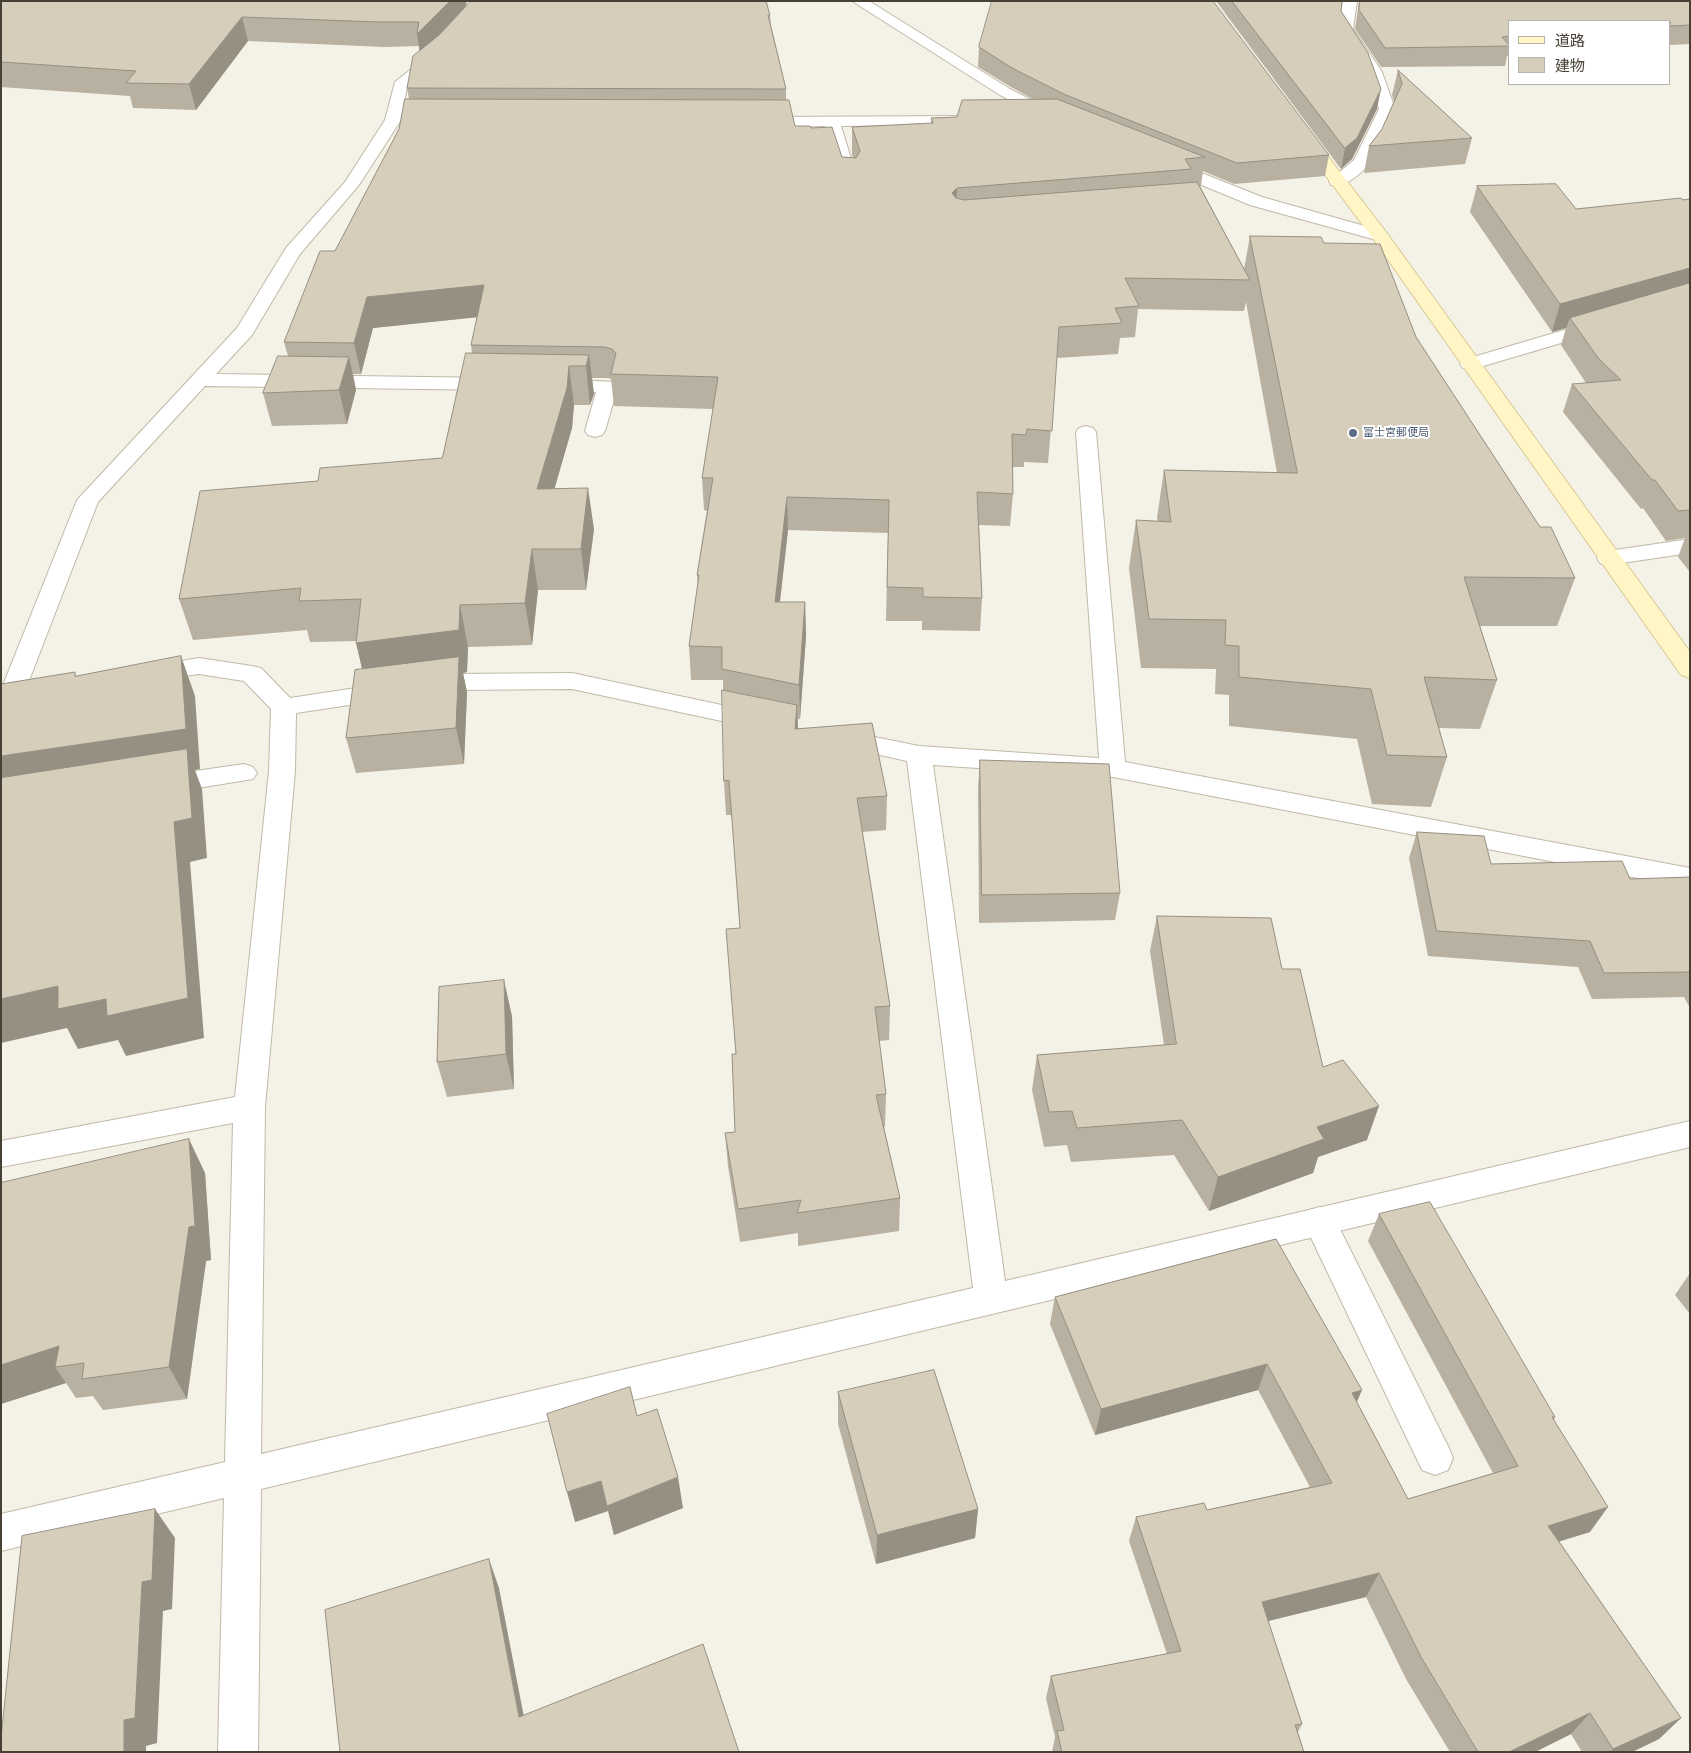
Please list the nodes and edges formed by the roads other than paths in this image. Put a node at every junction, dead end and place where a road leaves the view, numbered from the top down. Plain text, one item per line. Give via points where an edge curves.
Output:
1 (474, 1) edge
2 (859, 1) edge
3 (1349, 5) edge
4 (1367, 8) edge
5 (1027, 120) edge
6 (988, 121) edge
7 (742, 122) edge
8 (832, 122) junction
9 (1297, 126) edge
10 (1156, 160) edge
11 (850, 181) edge
12 (1337, 181) junction
13 (1256, 201) junction
14 (1216, 204) dead end
15 (1380, 236) junction
16 (1613, 322) edge
17 (1470, 364) junction
18 (199, 380) junction
19 (518, 385) edge
20 (538, 385) edge
21 (594, 431) dead end
22 (1086, 432) dead end
23 (1690, 546) edge
24 (1608, 558) junction
25 (1690, 670) edge
26 (121, 677) edge
27 (43, 687) edge
28 (7, 692) edge
29 (284, 707) junction
30 (784, 726) edge
31 (813, 732) edge
32 (919, 755) junction
33 (1112, 768) junction
34 (244, 773) dead end
35 (137, 789) edge
36 (1690, 878) edge
37 (249, 1107) junction
38 (1690, 1134) edge
39 (1, 1154) edge
40 (1320, 1222) junction
41 (991, 1299) junction
42 (1435, 1458) dead end
43 (242, 1477) junction
44 (1, 1533) edge
45 (238, 1752) edge

1 - 18 street via 474,15 437,55 400,85 403,120 292,252 245,331
2 - 5 street via 1005,92 1061,121
3 - 4 street
3 - 12 street via 1346,29 1374,72 1387,109 1361,163
6 - 8 street
7 - 8 street
8 - 11 street
9 - 12 street
10 - 13 street
12 - 15 street
13 - 14 street
13 - 15 street
15 - 17 street
16 - 17 street
17 - 24 street
18 - 19 street
18 - 28 street via 88,500
20 - 21 street via 608,386
22 - 33 street
23 - 24 street
24 - 25 street
26 - 29 street via 199,666 252,674
27 - 28 street
29 - 30 street via 455,682 572,681
29 - 37 street via 282,770
31 - 32 street
32 - 33 street
32 - 41 street
33 - 36 street
34 - 35 street
37 - 39 street
37 - 43 street
38 - 40 street
40 - 41 street
40 - 42 street
41 - 43 street
43 - 44 street
43 - 45 street

